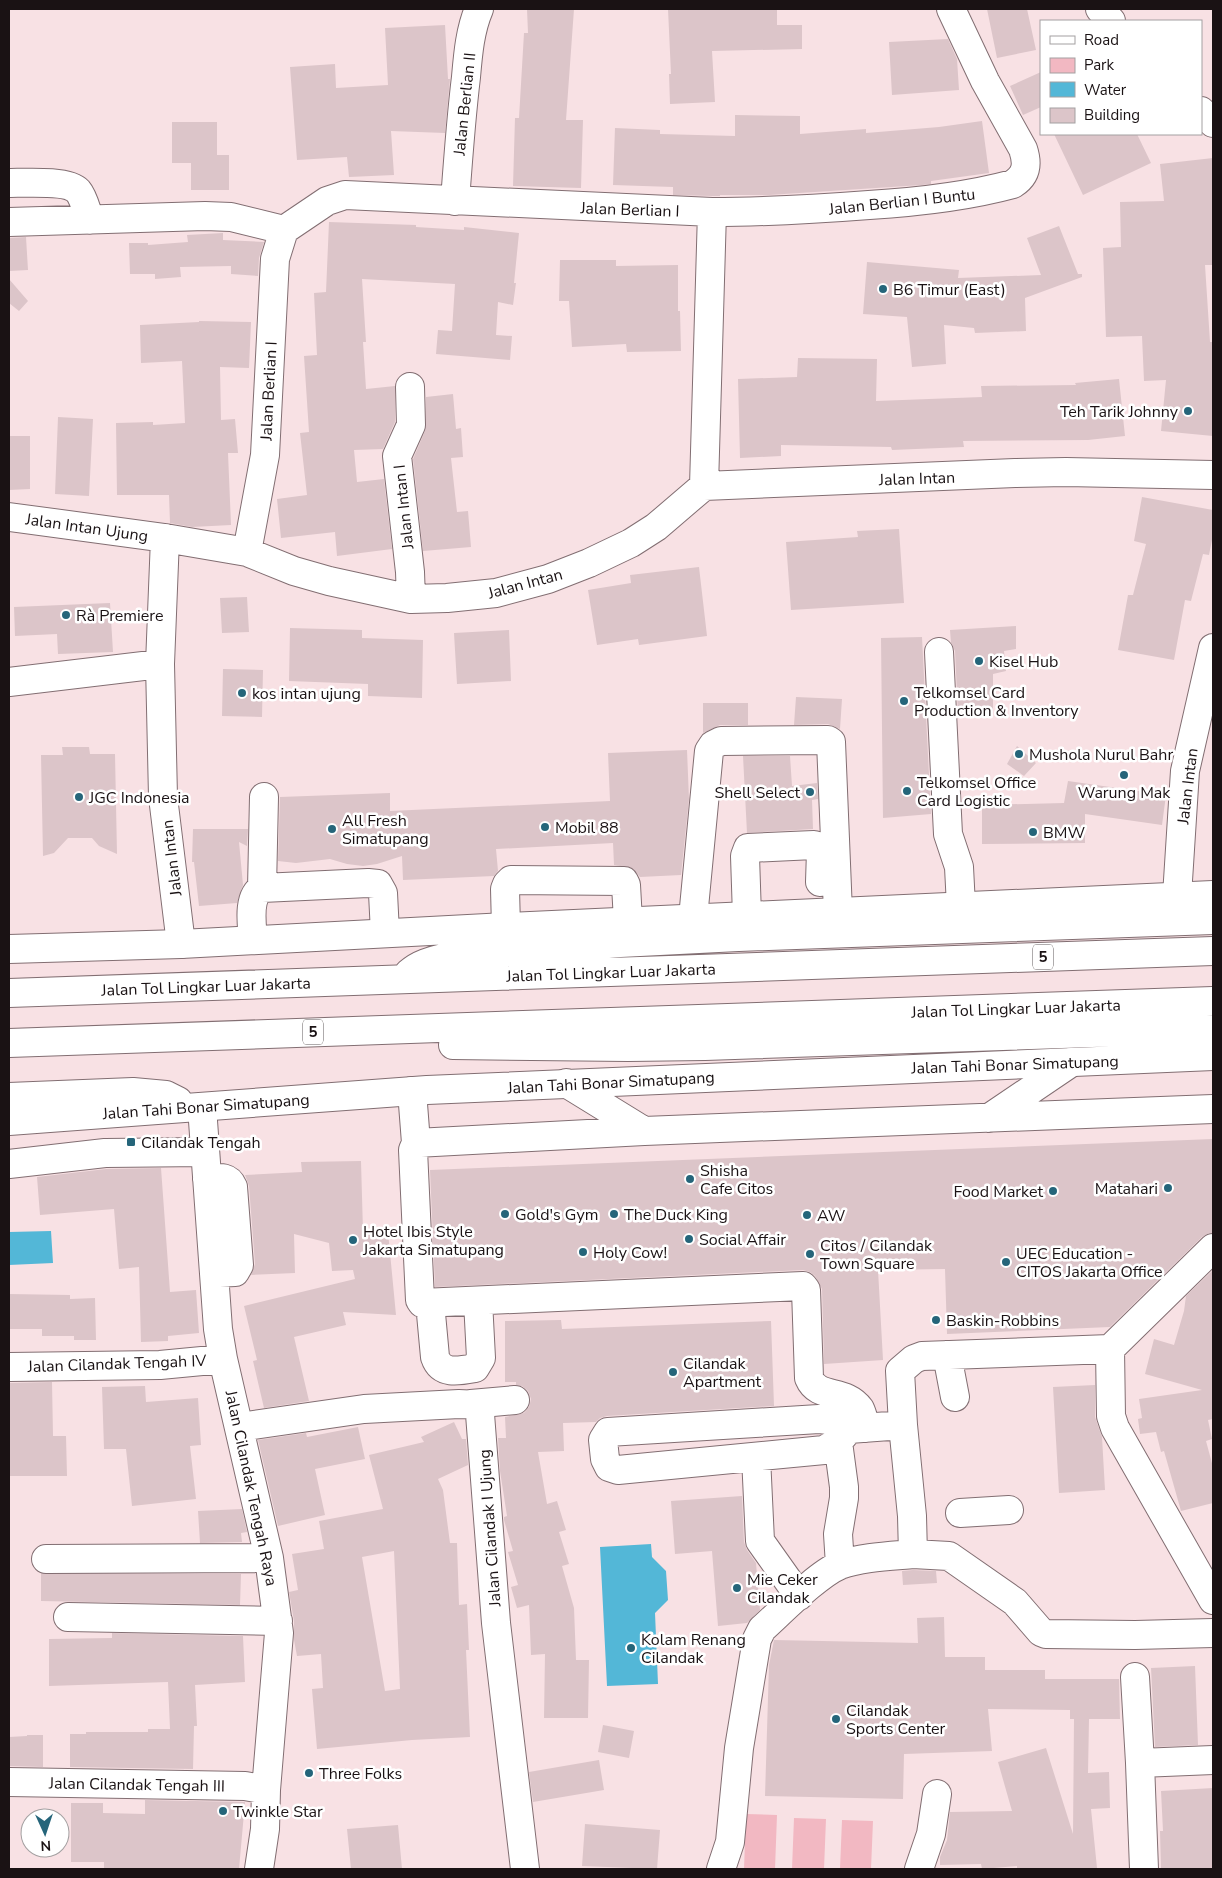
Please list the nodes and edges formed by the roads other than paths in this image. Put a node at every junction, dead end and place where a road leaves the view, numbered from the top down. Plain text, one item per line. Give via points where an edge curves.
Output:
1 (479, 9) edge
2 (951, 9) edge
3 (1100, 9) edge
4 (1110, 20) edge
5 (1202, 113) edge
6 (1213, 123) edge
7 (9, 182) edge
8 (455, 201) junction
9 (712, 212) junction
10 (90, 220) junction
11 (9, 222) edge
12 (284, 230) junction
13 (410, 387) dead end
14 (1213, 475) edge
15 (704, 486) junction
16 (9, 517) edge
17 (165, 538) junction
18 (247, 552) junction
19 (411, 599) junction
20 (1213, 648) edge
21 (939, 652) dead end
22 (160, 664) junction
23 (9, 682) edge
24 (264, 797) dead end
25 (262, 888) junction
26 (1213, 895) edge
27 (1176, 896) junction
28 (961, 906) junction
29 (829, 912) junction
30 (747, 916) junction
31 (693, 918) junction
32 (1213, 920) edge
33 (628, 921) junction
34 (506, 927) junction
35 (385, 933) junction
36 (253, 940) junction
37 (180, 944) junction
38 (9, 949) edge
39 (1213, 951) edge
40 (402, 979) junction
41 (9, 994) edge
42 (1213, 1001) edge
43 (1213, 1029) edge
44 (153, 1038) junction
45 (11, 1045) edge
46 (1213, 1056) edge
47 (1072, 1062) junction
48 (566, 1083) junction
49 (411, 1091) junction
50 (9, 1097) edge
51 (196, 1107) junction
52 (1213, 1109) edge
53 (988, 1118) junction
54 (9, 1121) edge
55 (644, 1131) junction
56 (415, 1144) junction
57 (205, 1152) junction
58 (9, 1164) edge
59 (1213, 1248) edge
60 (478, 1301) junction
61 (430, 1303) junction
62 (1110, 1348) junction
63 (947, 1355) junction
64 (223, 1359) junction
65 (10, 1367) edge
66 (955, 1397) dead end
67 (515, 1400) dead end
68 (471, 1404) junction
69 (903, 1425) junction
70 (249, 1426) junction
71 (851, 1433) junction
72 (756, 1457) junction
73 (1009, 1510) dead end
74 (960, 1513) dead end
75 (913, 1554) junction
76 (269, 1558) junction
77 (46, 1559) dead end
78 (840, 1565) junction
79 (799, 1596) junction
80 (1213, 1600) edge
81 (68, 1617) dead end
82 (278, 1621) junction
83 (1213, 1633) edge
84 (1135, 1677) dead end
85 (1213, 1760) edge
86 (1140, 1763) junction
87 (9, 1782) edge
88 (266, 1790) junction
89 (937, 1794) dead end
90 (259, 1869) edge
91 (525, 1869) edge
92 (721, 1869) edge
93 (919, 1869) edge
94 (1144, 1869) edge

1 - 8 main road, Jalan Berlian II via 469,48
2 - 9 main road, Jalan Berlian I Buntu via 985,82 1024,149 1026,170 1019,180 990,190 934,200 814,210
3 - 4 main road
5 - 6 main road
7 - 10 main road via 67,185 76,189 82,196
8 - 9 main road, Jalan Berlian I
8 - 12 main road, Jalan Berlian I via 345,195 327,201
9 - 15 main road
10 - 11 main road
10 - 12 main road via 231,217
12 - 18 main road, Jalan Berlian I via 275,259 265,455
13 - 19 main road, Jalan Intan I via 411,425 397,456
14 - 15 main road, Jalan Intan via 1016,473
15 - 19 main road, Jalan Intan via 639,538 571,571 496,593
16 - 17 main road, Jalan Intan Ujung
17 - 18 main road, Jalan Intan
17 - 22 main road, Jalan Intan
18 - 19 main road, Jalan Intan via 294,571
20 - 27 main road, Jalan Intan via 1185,771
21 - 28 main road via 948,834 959,868
22 - 23 main road
22 - 37 main road, Jalan Intan via 164,797
24 - 25 main road
25 - 35 main road via 378,884 383,893
25 - 36 main road via 255,895 252,912
26 - 27 main road
27 - 28 main road
28 - 29 main road
29 - 30 main road
29 - 30 main road via 818,846 786,846 748,848 745,856
29 - 31 main road via 831,742 721,741 709,751
30 - 31 main road
31 - 33 main road
32 - 40 main road via 620,943 443,958 414,969
33 - 34 main road
33 - 34 main road via 624,881 511,880 505,889
34 - 35 main road
35 - 36 main road
36 - 37 main road
37 - 38 main road
39 - 40 main road, Jalan Tol Lingkar Luar Jakarta / 5
40 - 41 main road, Jalan Tol Lingkar Luar Jakarta / 5
42 - 44 main road, Jalan Tol Lingkar Luar Jakarta / 5
43 - 44 main road via 628,1048 442,1045 197,1053 178,1053
44 - 45 main road, Jalan Tol Lingkar Luar Jakarta / 5
46 - 47 main road, Jalan Tahi Bonar Simatupang
47 - 48 main road, Jalan Tahi Bonar Simatupang
47 - 53 main road
48 - 49 main road, Jalan Tahi Bonar Simatupang
48 - 55 main road
49 - 51 main road, Jalan Tahi Bonar Simatupang
49 - 56 main road
50 - 51 main road via 151,1092
51 - 54 main road, Jalan Tahi Bonar Simatupang
51 - 57 main road, Jalan Cilandak Tengah Raya
52 - 53 main road
53 - 55 main road
55 - 56 main road
56 - 61 main road via 420,1300
57 - 58 main road via 105,1153
57 - 64 main road, Jalan Cilandak Tengah Raya
59 - 62 main road
60 - 61 main road
60 - 61 main road via 481,1358 475,1368 467,1370 447,1370 437,1364
60 - 71 main road via 803,1286 806,1290 809,1378 816,1389 848,1398 861,1411
62 - 63 main road
62 - 80 main road via 1111,1416 1115,1428
63 - 66 main road
63 - 69 main road via 922,1356 900,1371
64 - 65 main road, Jalan Cilandak Tengah IV via 160,1364
64 - 70 main road, Jalan Cilandak Tengah Raya
67 - 68 main road
68 - 70 main road via 364,1409
68 - 91 main road, Jalan Cilandak I Ujung via 480,1414 496,1623
69 - 71 main road
69 - 75 main road
70 - 76 main road, Jalan Cilandak Tengah Raya
71 - 72 main road via 824,1450
71 - 72 main road via 829,1420 819,1419 608,1432 602,1440 609,1467 618,1470
71 - 78 main road via 838,1534
72 - 79 main road via 760,1541
73 - 74 main road
75 - 78 main road
75 - 83 main road via 950,1556 1015,1602 1046,1634
76 - 77 main road
76 - 82 main road, Jalan Cilandak Tengah Raya
78 - 79 main road
79 - 92 main road via 762,1629 757,1639 739,1748 730,1842
81 - 82 main road
82 - 88 main road, Jalan Cilandak Tengah Raya
84 - 86 main road
85 - 86 main road
86 - 94 main road
87 - 88 main road, Jalan Cilandak Tengah III via 245,1786
88 - 90 main road, Jalan Cilandak Tengah Raya
89 - 93 main road via 930,1834

